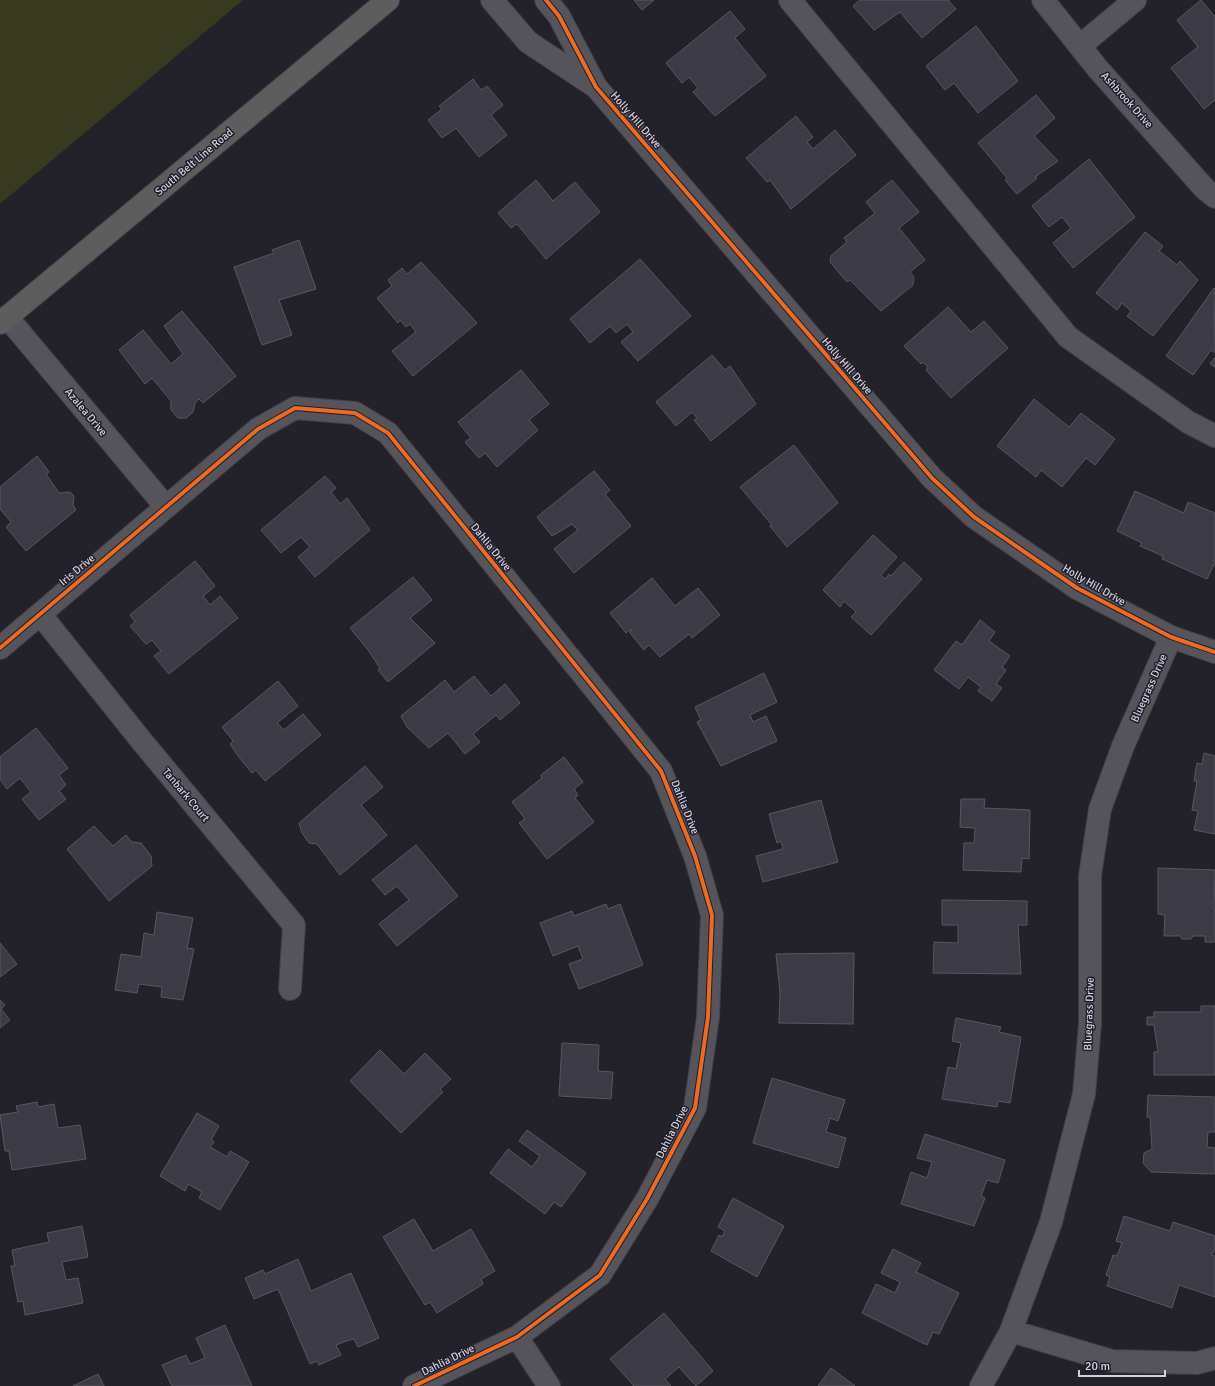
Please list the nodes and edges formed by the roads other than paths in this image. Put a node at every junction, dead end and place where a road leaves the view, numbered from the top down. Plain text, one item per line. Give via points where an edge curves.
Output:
1 (388, 0) edge
2 (492, 0) edge
3 (546, 0) edge
4 (790, 0) edge
5 (1043, 0) edge
6 (1135, 0) edge
7 (1080, 46) junction
8 (596, 87) junction
9 (1212, 189) edge
10 (4, 320) edge
11 (1215, 436) edge
12 (166, 507) junction
13 (40, 614) junction
14 (1171, 637) junction
15 (0, 648) edge
16 (1215, 652) edge
17 (290, 989) dead end
18 (1011, 1331) junction
19 (517, 1336) junction
20 (1215, 1358) edge
21 (414, 1386) edge
22 (549, 1386) edge
23 (981, 1386) edge

1 - 10 main road, South Belt Line Road
2 - 8 street, Holly Hill Drive via 528,42
3 - 8 street, Holly Hill Drive via 559,16
4 - 11 street via 1068,337 1188,422
5 - 7 street, Ashbrook Drive
6 - 7 street
7 - 9 street, Ashbrook Drive via 1098,69
8 - 14 street, Holly Hill Drive via 932,478 974,517 1077,588
10 - 12 street, Azalea Drive
12 - 13 street, Iris Drive
12 - 19 street, Dahlia Drive via 258,429 295,408 355,413 388,434 661,771 695,856 712,915 708,1017 695,1108 647,1199 600,1275
13 - 15 street, Iris Drive
13 - 17 street, Tanbark Court via 294,925
14 - 16 street, Holly Hill Drive
14 - 18 street, Bluegrass Drive via 1123,746 1100,809 1090,876 1090,1024 1084,1094 1051,1222
18 - 20 street via 1112,1361 1197,1363
18 - 23 street, Bluegrass Drive
19 - 21 street, Dahlia Drive
19 - 22 street

